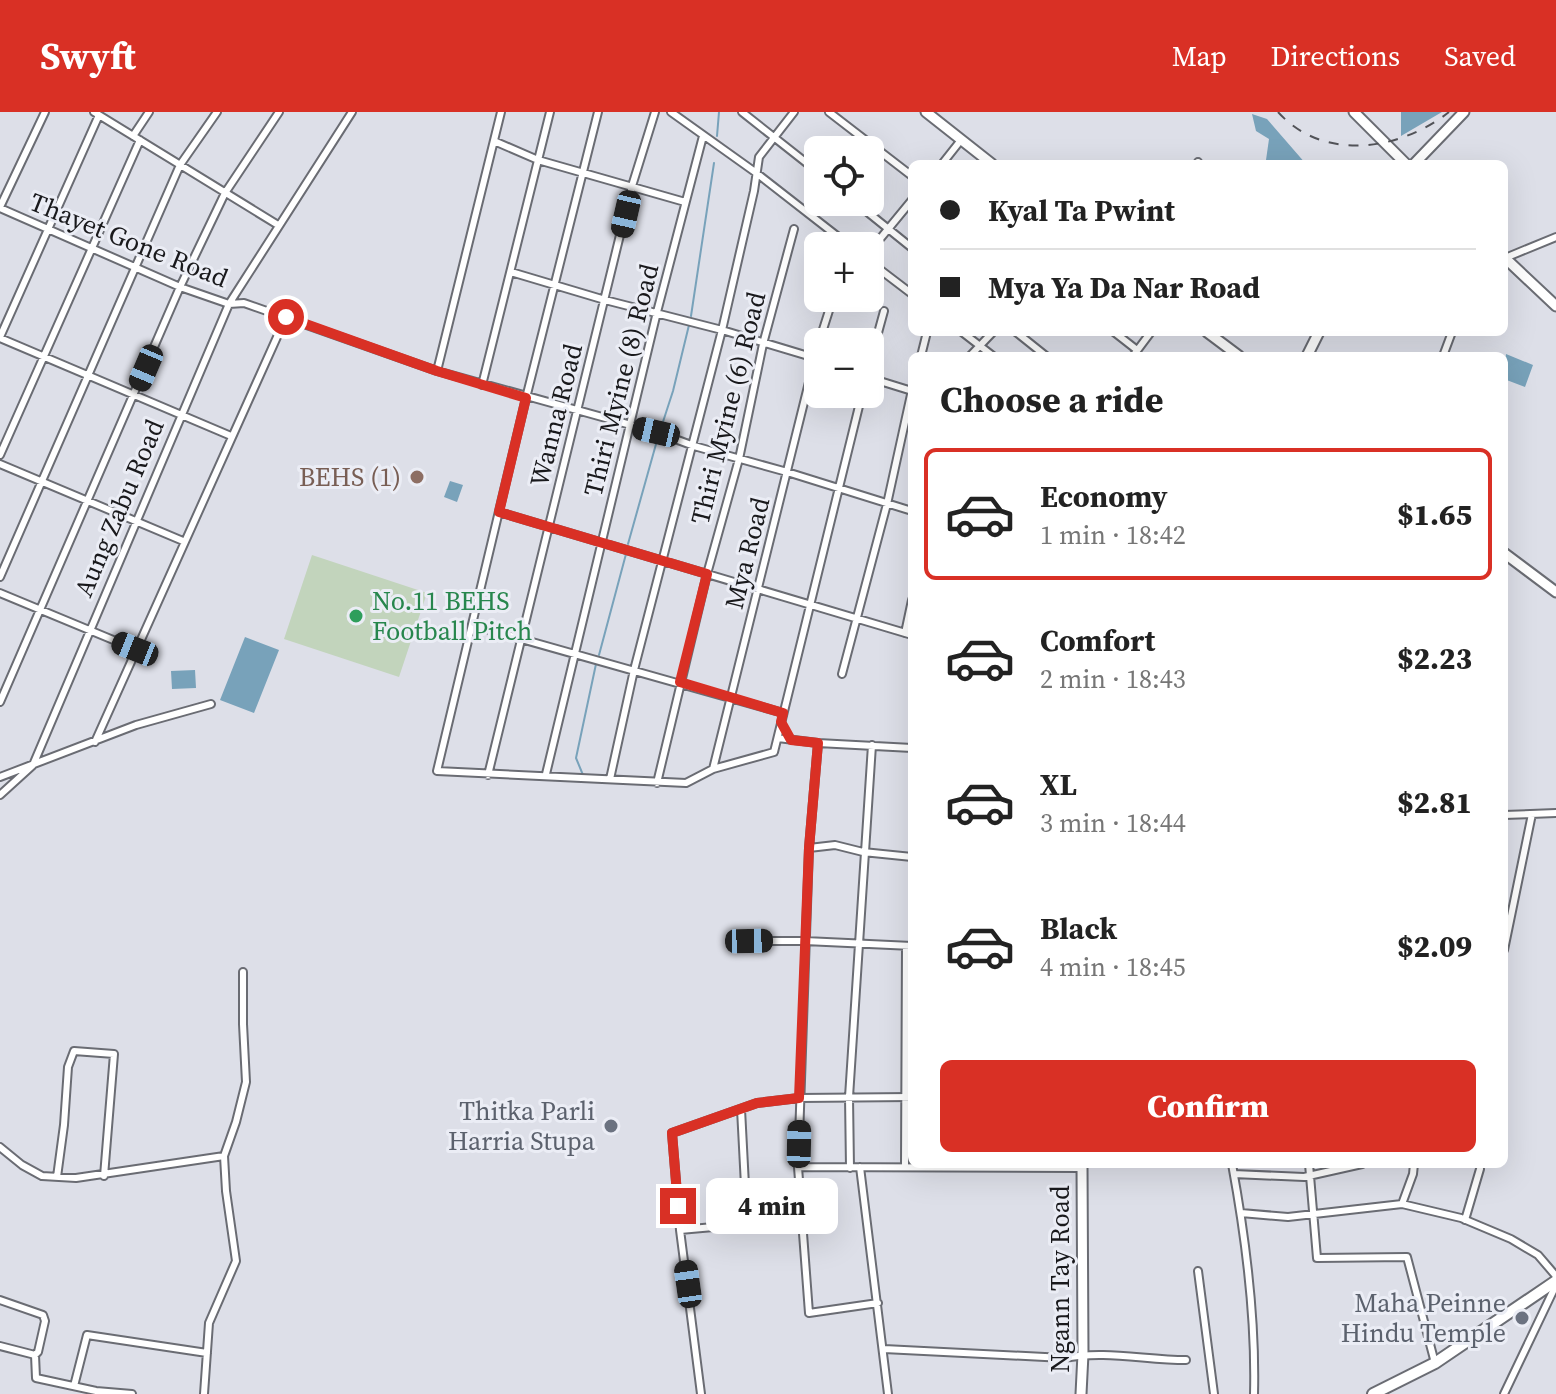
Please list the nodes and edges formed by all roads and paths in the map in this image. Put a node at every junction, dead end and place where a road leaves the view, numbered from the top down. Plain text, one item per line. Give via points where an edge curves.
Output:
1 (45, 112) edge
2 (149, 112) edge
3 (217, 112) edge
4 (279, 112) edge
5 (352, 112) edge
6 (501, 112) edge
7 (550, 112) edge
8 (598, 112) edge
9 (655, 112) edge
10 (671, 112) edge
11 (742, 112) edge
12 (794, 112) edge
13 (829, 112) edge
14 (926, 112) edge
15 (1354, 112) edge
16 (1464, 112) edge
17 (96, 114) edge
18 (703, 136) junction
19 (136, 138) junction
20 (775, 138) junction
21 (961, 140) junction
22 (494, 141) junction
23 (538, 160) junction
24 (945, 160) edge
25 (987, 160) edge
26 (1402, 160) edge
27 (1418, 160) edge
28 (804, 161) edge
29 (180, 165) junction
30 (583, 172) junction
31 (755, 172) junction
32 (908, 173) edge
33 (632, 186) junction
34 (225, 193) junction
35 (685, 202) junction
36 (908, 205) edge
37 (0, 207) edge
38 (872, 216) edge
39 (278, 225) junction
40 (794, 229) dead end
41 (888, 229) junction
42 (47, 231) junction
43 (832, 232) edge
44 (884, 234) edge
45 (1556, 237) edge
46 (908, 245) edge
47 (90, 248) junction
48 (1508, 256) edge
49 (1508, 262) edge
50 (136, 268) junction
51 (511, 272) junction
52 (884, 273) edge
53 (555, 285) junction
54 (180, 287) junction
55 (908, 291) edge
56 (605, 300) junction
57 (229, 304) junction
58 (1556, 306) edge
59 (657, 312) junction
60 (286, 317) junction
61 (722, 330) junction
62 (967, 336) edge
63 (989, 336) edge
64 (1021, 336) edge
65 (1118, 336) edge
66 (1148, 336) edge
67 (1212, 336) edge
68 (0, 338) edge
69 (763, 344) junction
70 (980, 346) junction
71 (974, 352) edge
72 (988, 352) edge
73 (1041, 352) edge
74 (1134, 352) edge
75 (1136, 352) edge
76 (1234, 352) edge
77 (804, 356) edge
78 (44, 358) junction
79 (437, 371) junction
80 (89, 376) junction
81 (884, 382) edge
82 (482, 385) junction
83 (908, 389) edge
84 (135, 395) junction
85 (526, 398) junction
86 (804, 406) edge
87 (858, 408) edge
88 (908, 408) edge
89 (578, 412) junction
90 (181, 414) junction
91 (630, 426) junction
92 (231, 436) junction
93 (694, 446) junction
94 (0, 455) edge
95 (739, 459) junction
96 (0, 464) edge
97 (787, 472) junction
98 (41, 481) junction
99 (837, 489) junction
100 (86, 500) junction
101 (887, 504) junction
102 (908, 510) edge
103 (499, 512) junction
104 (135, 521) junction
105 (549, 527) junction
106 (183, 541) junction
107 (602, 543) junction
108 (1508, 556) edge
109 (665, 561) junction
110 (707, 574) junction
111 (0, 577) edge
112 (759, 588) junction
113 (1556, 592) edge
114 (0, 593) edge
115 (811, 604) junction
116 (38, 609) junction
117 (857, 618) junction
118 (472, 625) junction
119 (89, 631) junction
120 (908, 634) edge
121 (522, 639) junction
122 (135, 649) junction
123 (575, 654) junction
124 (634, 670) junction
125 (842, 674) dead end
126 (680, 682) junction
127 (732, 697) junction
128 (0, 702) edge
129 (211, 704) dead end
130 (783, 713) junction
131 (781, 722) junction
132 (778, 738) junction
133 (791, 740) junction
134 (95, 742) junction
135 (818, 743) junction
136 (872, 745) junction
137 (908, 748) edge
138 (33, 765) junction
139 (713, 769) junction
140 (546, 774) junction
141 (488, 775) junction
142 (0, 777) edge
143 (610, 779) junction
144 (657, 783) junction
145 (0, 795) edge
146 (1556, 813) edge
147 (1532, 814) junction
148 (1508, 815) edge
149 (809, 848) junction
150 (863, 852) junction
151 (908, 857) edge
152 (1508, 931) edge
153 (749, 941) dead end
154 (805, 941) junction
155 (859, 944) junction
156 (908, 946) edge
157 (243, 972) dead end
158 (849, 1097) junction
159 (908, 1097) edge
160 (799, 1098) junction
161 (741, 1109) junction
162 (908, 1114) edge
163 (0, 1147) edge
164 (224, 1156) junction
165 (798, 1167) junction
166 (860, 1167) junction
167 (905, 1167) junction
168 (908, 1167) edge
169 (850, 1168) junction
170 (1082, 1168) edge
171 (1233, 1168) edge
172 (1309, 1168) edge
173 (1345, 1168) edge
174 (1414, 1168) edge
175 (1480, 1169) dead end
176 (1234, 1174) junction
177 (104, 1176) junction
178 (1310, 1176) junction
179 (57, 1177) junction
180 (1402, 1204) junction
181 (1241, 1213) junction
182 (1315, 1214) junction
183 (802, 1219) junction
184 (1465, 1220) junction
185 (747, 1224) junction
186 (680, 1230) junction
187 (1198, 1271) dead end
188 (1556, 1280) edge
189 (0, 1300) edge
190 (878, 1303) junction
191 (0, 1346) edge
192 (884, 1349) junction
193 (207, 1353) junction
194 (1083, 1354) junction
195 (35, 1355) junction
196 (1186, 1360) dead end
197 (1435, 1363) junction
198 (74, 1386) junction
199 (132, 1394) edge
200 (204, 1394) edge
201 (701, 1394) edge
202 (888, 1394) edge
203 (1081, 1394) edge
204 (1214, 1394) edge
205 (1254, 1394) edge
206 (1373, 1394) edge
207 (1504, 1394) edge

1 - 37 street
2 - 19 street
3 - 29 street
4 - 34 street
5 - 39 street, Aung Zabu Road
6 - 22 street
7 - 23 street
8 - 30 street
9 - 33 street, Wanna Road
10 - 18 street
11 - 20 street
12 - 20 street
13 - 32 street
14 - 21 main road
15 - 26 main road
16 - 27 main road
17 - 19 street
17 - 42 street
18 - 31 street
18 - 35 street, Thiri Myine (8) Road
19 - 29 street
19 - 47 street
20 - 28 street
20 - 31 street via 759,157
21 - 24 street
21 - 25 main road
22 - 23 street
22 - 79 street
23 - 30 street
23 - 51 street
29 - 34 street
29 - 50 street
30 - 33 street
30 - 53 street
31 - 43 street
31 - 61 street
33 - 35 street
33 - 56 street, Wanna Road
34 - 39 street
34 - 54 street
35 - 59 street, Thiri Myine (8) Road
36 - 41 street
37 - 42 street, Thayet Gone Road
38 - 41 street
39 - 57 street, Aung Zabu Road
40 - 69 street, Thiri Myine (6) Road
41 - 44 street
41 - 46 street
42 - 47 street, Thayet Gone Road
42 - 68 street
45 - 48 street
47 - 50 street, Thayet Gone Road
47 - 78 street
49 - 58 main road
50 - 54 street, Thayet Gone Road
50 - 80 street
51 - 53 street
51 - 82 street
52 - 55 street
53 - 56 street
53 - 85 street
54 - 57 street, Thayet Gone Road
54 - 84 street
56 - 59 street
56 - 89 street, Wanna Road
57 - 60 street, Thayet Gone Road via 244,303
57 - 90 street, Aung Zabu Road
59 - 61 street
59 - 91 street, Thiri Myine (8) Road
60 - 79 street, Thayet Gone Road
60 - 92 street
61 - 69 street
61 - 93 street
62 - 70 street
63 - 70 street
64 - 73 street
65 - 74 street
66 - 75 street
67 - 76 main road
68 - 78 street
69 - 77 street
69 - 95 street, Thiri Myine (6) Road
70 - 71 street
70 - 72 street
78 - 80 street
78 - 94 street
79 - 82 street, Thayet Gone Road
80 - 84 street
80 - 98 street
81 - 83 street
82 - 85 street, Thayet Gone Road
84 - 90 street
84 - 100 street
85 - 89 street, Thayet Gone Road
85 - 103 street
86 - 97 street, Mya Road
87 - 99 street
88 - 101 street
89 - 91 street, Thayet Gone Road
89 - 105 street, Wanna Road
90 - 92 street
90 - 104 street, Aung Zabu Road
91 - 93 street, Thayet Gone Road
91 - 107 street, Thiri Myine (8) Road
92 - 106 street
93 - 95 street, Thayet Gone Road
93 - 109 street
95 - 97 street, Thayet Gone Road
95 - 110 street, Thiri Myine (6) Road
96 - 98 street
97 - 99 street, Thayet Gone Road
97 - 112 street, Mya Road
98 - 100 street
98 - 111 street
99 - 101 street, Thayet Gone Road
99 - 115 street
100 - 104 street
100 - 116 street
101 - 102 street, Thayet Gone Road
101 - 117 street
103 - 105 street
103 - 118 street
104 - 106 street
104 - 119 street, Aung Zabu Road
105 - 107 street
105 - 121 street, Wanna Road
106 - 122 street
107 - 109 street
107 - 123 street, Thiri Myine (8) Road
108 - 113 main road
109 - 110 street
109 - 124 street
110 - 112 street
110 - 126 street, Thiri Myine (6) Road
112 - 115 street
112 - 127 street, Mya Road
114 - 116 street
115 - 117 street
115 - 130 street
116 - 119 street
116 - 128 street
117 - 120 street
117 - 125 street
118 - 121 street
118 - 141 street via 437,770
119 - 122 street
119 - 138 street, Aung Zabu Road
121 - 123 street
121 - 141 street, Wanna Road
122 - 134 street
123 - 124 street
123 - 140 street, Thiri Myine (8) Road
124 - 126 street
124 - 143 street
126 - 127 street
126 - 144 street, Thiri Myine (6) Road
127 - 130 street
127 - 139 street, Mya Road
129 - 134 street
130 - 131 street
131 - 132 street
131 - 133 street
132 - 133 street
132 - 139 street via 774,752
133 - 135 street
134 - 138 street
135 - 136 street
135 - 149 street
136 - 137 street
136 - 150 street
138 - 142 street
138 - 145 street, Aung Zabu Road
139 - 144 street via 686,783
140 - 141 street
140 - 143 street
143 - 144 street
146 - 147 street
147 - 148 street
147 - 152 street
149 - 150 street via 835,845
149 - 154 street
150 - 151 street
150 - 155 street
153 - 154 street
154 - 155 street
154 - 160 street
155 - 156 street
155 - 158 street
157 - 164 street via 246,1082
158 - 159 street
158 - 160 street
158 - 169 street
160 - 161 street
160 - 165 street
161 - 185 street
161 - 186 street via 672,1133
162 - 167 street
163 - 179 street via 42,1176
164 - 177 street
164 - 193 street via 236,1261 209,1323
165 - 169 street
165 - 183 street
166 - 167 street
166 - 169 street
166 - 190 street
167 - 168 street
170 - 194 main road, Ngann Tay Road
171 - 176 street
172 - 178 street
173 - 178 street
174 - 180 street
175 - 184 street
176 - 178 street
176 - 181 street
177 - 179 street
177 - 179 street via 114,1054 74,1051
178 - 182 street
180 - 182 street
180 - 184 street
181 - 182 street
181 - 205 street via 1255,1350
182 - 197 street via 1318,1258 1407,1257
183 - 185 street
183 - 190 street via 809,1313
184 - 188 street via 1538,1255
185 - 186 street
186 - 201 street
187 - 204 street
188 - 197 main road
188 - 207 street
189 - 195 street via 43,1315
190 - 192 street
191 - 195 street
192 - 194 street via 1064,1358
192 - 202 street
193 - 198 street via 87,1335
193 - 200 street
194 - 196 street
194 - 203 main road, Ngann Tay Road
195 - 198 street via 36,1378
197 - 206 main road
198 - 199 street

